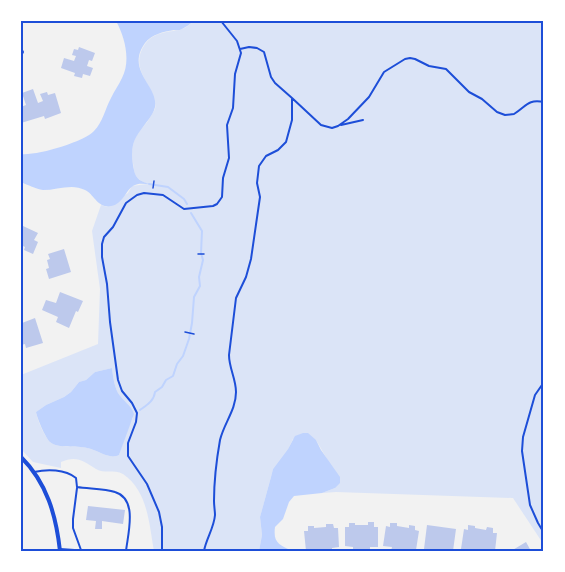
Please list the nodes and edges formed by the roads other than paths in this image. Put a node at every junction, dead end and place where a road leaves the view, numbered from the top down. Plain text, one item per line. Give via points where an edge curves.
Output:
1 (221, 21) edge
2 (240, 49) junction
3 (292, 98) junction
4 (544, 102) edge
5 (363, 120) dead end
6 (338, 126) junction
7 (544, 382) edge
8 (21, 457) edge
9 (34, 472) junction
10 (77, 487) junction
11 (544, 533) edge
12 (60, 550) edge
13 (81, 550) edge
14 (89, 551) edge
15 (126, 551) edge
16 (162, 551) edge
17 (204, 551) edge

1 - 2 lane
2 - 3 lane via 257,48 264,52 271,77
2 - 16 lane via 233,108 227,125 229,158 220,201 213,206 184,209 163,195 137,195 126,203 102,244 118,380 137,413 128,456 147,484 159,512
3 - 6 lane via 321,125
3 - 17 lane via 286,142 262,159 256,177 260,196 251,259 236,298 228,355 236,383 236,401 220,442 215,515
4 - 6 lane via 532,101 514,114 502,114 469,92 446,69 405,58 384,72 374,90
5 - 6 lane
7 - 11 lane via 533,400 522,451 528,498
8 - 9 street
9 - 10 lane via 72,474
9 - 12 street via 51,504
10 - 13 lane via 73,528
10 - 15 lane via 116,492 124,498 130,510
12 - 13 lane
13 - 14 lane

